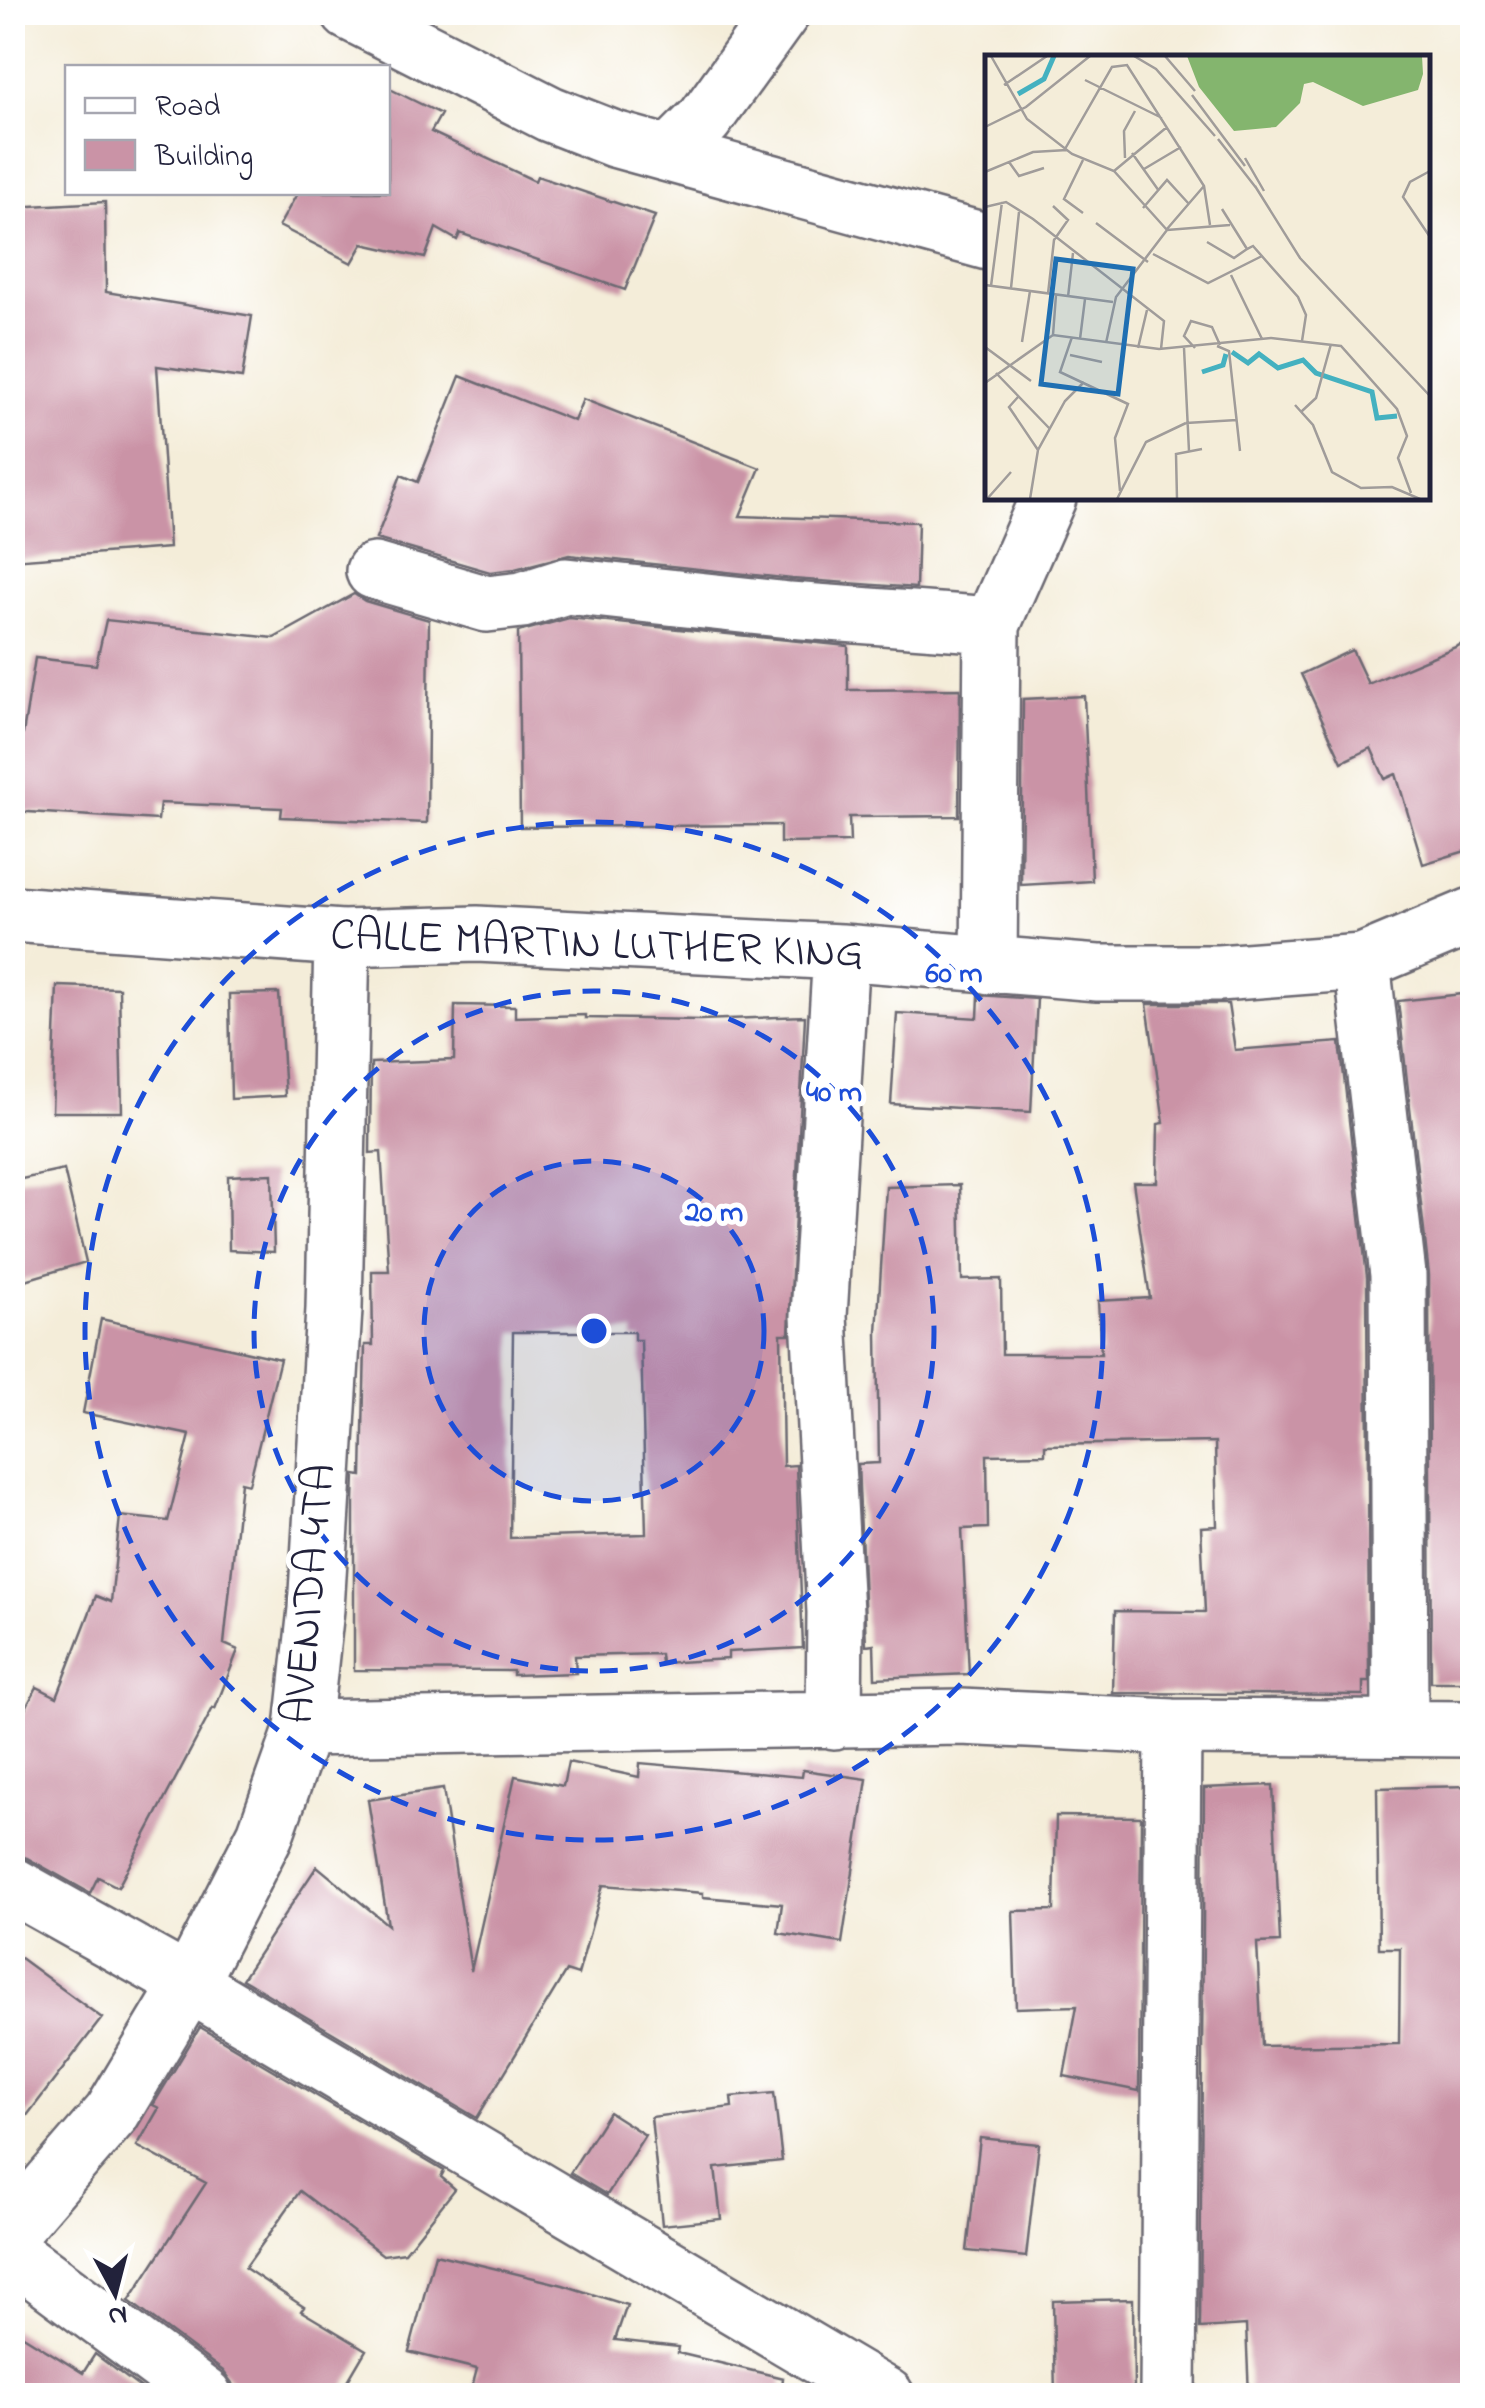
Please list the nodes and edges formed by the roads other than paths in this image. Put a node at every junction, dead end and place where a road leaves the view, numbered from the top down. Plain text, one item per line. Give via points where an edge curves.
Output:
1 (350, 12) edge
2 (782, 12) edge
3 (671, 152) junction
4 (985, 241) edge
5 (1047, 500) edge
6 (374, 571) dead end
7 (992, 625) junction
8 (12, 914) edge
9 (1472, 916) edge
10 (342, 938) junction
11 (842, 952) junction
12 (1362, 962) junction
13 (989, 966) junction
14 (834, 1721) junction
15 (1173, 1727) junction
16 (1400, 1727) junction
17 (303, 1728) junction
18 (1472, 1729) edge
19 (12, 1884) edge
20 (188, 1984) junction
21 (12, 2229) edge
22 (12, 2253) edge
23 (204, 2396) edge
24 (886, 2396) edge
25 (1168, 2396) edge

1 - 3 street via 550,114
2 - 3 street via 705,119
3 - 4 street
5 - 7 street
6 - 7 street via 488,604 566,586
7 - 13 street
8 - 10 street, CALLE MARTIN LUTHER KING
9 - 12 street, CALLE MARTIN LUTHER KING
10 - 11 street, CALLE MARTIN LUTHER KING via 477,934
10 - 17 street, AVENIDA 4TA via 334,1308
11 - 13 street, CALLE MARTIN LUTHER KING
11 - 14 street via 820,1316
12 - 13 street, CALLE MARTIN LUTHER KING via 1219,973
12 - 16 street via 1398,1275
14 - 15 street via 961,1717
14 - 17 street
15 - 16 street
15 - 25 street
16 - 18 street
17 - 20 street, AVENIDA 4TA via 265,1834
19 - 20 street
20 - 21 street, AVENIDA 4TA via 112,2112
20 - 24 street
22 - 23 street

